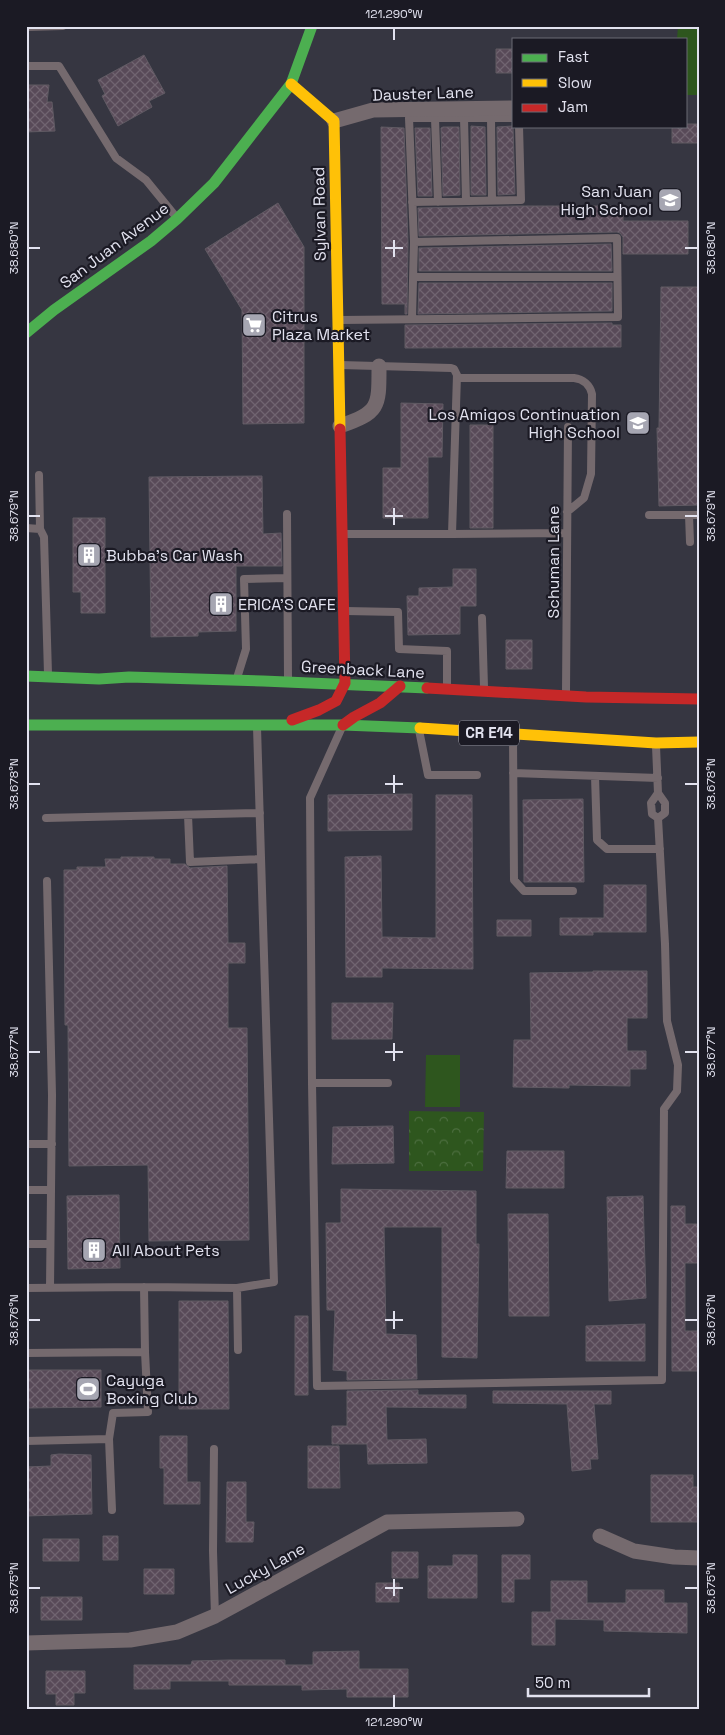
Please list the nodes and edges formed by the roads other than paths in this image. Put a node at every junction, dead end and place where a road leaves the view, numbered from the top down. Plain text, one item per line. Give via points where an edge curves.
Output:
1 (63, 26) edge
2 (312, 26) edge
3 (26, 27) edge
4 (26, 66) edge
5 (291, 84) junction
6 (512, 108) edge
7 (435, 118) junction
8 (464, 118) junction
9 (491, 118) junction
10 (512, 118) edge
11 (334, 121) junction
12 (519, 128) edge
13 (492, 200) junction
14 (466, 201) junction
15 (412, 202) junction
16 (438, 202) junction
17 (177, 219) junction
18 (414, 242) junction
19 (413, 277) junction
20 (617, 277) junction
21 (412, 319) junction
22 (338, 320) junction
23 (26, 334) edge
24 (339, 365) junction
25 (379, 366) junction
26 (457, 378) junction
27 (340, 426) junction
28 (568, 427) dead end
29 (39, 474) dead end
30 (567, 512) junction
31 (287, 514) dead end
32 (649, 515) dead end
33 (689, 515) junction
34 (699, 515) edge
35 (26, 528) edge
36 (40, 529) junction
37 (567, 533) junction
38 (341, 534) junction
39 (452, 534) junction
40 (690, 542) dead end
41 (287, 578) junction
42 (343, 611) junction
43 (482, 618) dead end
44 (26, 676) edge
45 (48, 676) junction
46 (236, 680) junction
47 (288, 682) junction
48 (345, 684) junction
49 (400, 686) junction
50 (447, 689) junction
51 (484, 692) junction
52 (566, 696) junction
53 (699, 699) edge
54 (26, 725) edge
55 (257, 725) junction
56 (278, 725) junction
57 (343, 726) junction
58 (418, 728) junction
59 (513, 734) junction
60 (699, 742) edge
61 (656, 743) junction
62 (513, 774) junction
63 (477, 775) dead end
64 (595, 776) junction
65 (658, 778) junction
66 (658, 793) junction
67 (260, 813) junction
68 (188, 815) junction
69 (46, 818) dead end
70 (658, 818) junction
71 (660, 849) junction
72 (261, 859) junction
73 (47, 881) dead end
74 (573, 891) dead end
75 (388, 1082) dead end
76 (312, 1083) junction
77 (26, 1144) edge
78 (52, 1144) junction
79 (26, 1190) edge
80 (51, 1190) junction
81 (26, 1244) edge
82 (50, 1244) junction
83 (144, 1287) junction
84 (26, 1288) edge
85 (50, 1288) junction
86 (237, 1288) junction
87 (238, 1350) dead end
88 (145, 1352) junction
89 (26, 1353) edge
90 (109, 1439) junction
91 (26, 1442) edge
92 (214, 1449) dead end
93 (112, 1510) dead end
94 (517, 1519) dead end
95 (600, 1536) dead end
96 (699, 1558) edge
97 (216, 1616) junction
98 (26, 1643) edge

1 - 3 lane
2 - 5 main road
4 - 17 lane via 59,66 116,158 146,180
5 - 11 main road
5 - 17 main road, San Juan Avenue via 214,182
6 - 11 street, Dauster Lane via 373,110
7 - 8 lane
7 - 15 lane via 409,118
7 - 16 lane
8 - 9 lane
8 - 14 lane
9 - 10 lane
9 - 13 lane
11 - 22 main road, Sylvan Road
12 - 13 lane via 520,200
13 - 14 lane
14 - 16 lane
15 - 16 lane
15 - 18 lane
17 - 23 main road, San Juan Avenue
18 - 19 lane
18 - 20 lane via 617,238
19 - 20 lane
19 - 21 lane
20 - 21 lane via 618,317
21 - 22 lane
22 - 24 main road, Sylvan Road
24 - 25 lane
24 - 27 main road, Sylvan Road
25 - 26 lane via 451,368
25 - 27 street via 376,404 364,417
26 - 30 lane via 574,378 581,379 588,386 592,394 591,474 584,498
26 - 39 lane
27 - 38 main road, Sylvan Road
28 - 30 lane, Schuman Lane
29 - 36 lane
30 - 37 lane, Schuman Lane
31 - 41 lane
32 - 33 lane
33 - 34 lane
33 - 40 lane
35 - 36 lane
36 - 45 lane via 44,537
37 - 39 lane
37 - 52 lane, Schuman Lane
38 - 39 lane
38 - 42 main road, Sylvan Road
41 - 46 lane via 244,579 246,649
41 - 47 lane
42 - 48 main road, Sylvan Road
42 - 50 lane via 398,612 398,649 448,651
43 - 51 lane
44 - 45 main road, Greenback Lane
45 - 46 main road, Greenback Lane
46 - 47 main road, Greenback Lane
47 - 48 main road, Greenback Lane
48 - 49 main road, Greenback Lane
48 - 56 main road via 336,701
49 - 50 main road, Greenback Lane
49 - 57 main road
50 - 51 main road, Greenback Lane
51 - 52 main road, Greenback Lane
52 - 53 main road, Greenback Lane
54 - 55 main road, CR E14
55 - 56 main road, CR E14
55 - 67 lane
56 - 57 main road, CR E14
57 - 58 main road, CR E14
57 - 76 lane via 310,798
58 - 59 main road, CR E14
58 - 63 lane via 428,775
59 - 61 main road, CR E14
59 - 62 lane
60 - 61 main road, CR E14
61 - 65 lane
62 - 64 lane
62 - 74 lane via 514,880 524,891
64 - 65 lane
64 - 71 lane via 597,840 607,849
65 - 66 lane
66 - 70 lane via 665,803 665,812
66 - 70 lane via 651,803 652,814
67 - 68 lane
67 - 72 lane
68 - 69 lane
68 - 72 lane via 190,862
70 - 71 lane
71 - 76 lane via 667,1021 678,1065 676,1091 664,1108 662,1380 317,1386
72 - 86 lane via 274,1282
73 - 78 lane
75 - 76 lane
77 - 78 lane
78 - 80 lane
79 - 80 lane
80 - 82 lane
81 - 82 lane
82 - 85 lane
83 - 85 lane
83 - 86 lane
83 - 88 lane
84 - 85 lane
86 - 87 lane
88 - 89 lane
88 - 90 lane via 148,1412 113,1413
90 - 91 lane
90 - 93 lane
92 - 97 lane
94 - 97 street, Lucky Lane via 387,1522
95 - 96 street via 634,1551
97 - 98 street, Lucky Lane via 177,1632 130,1640

